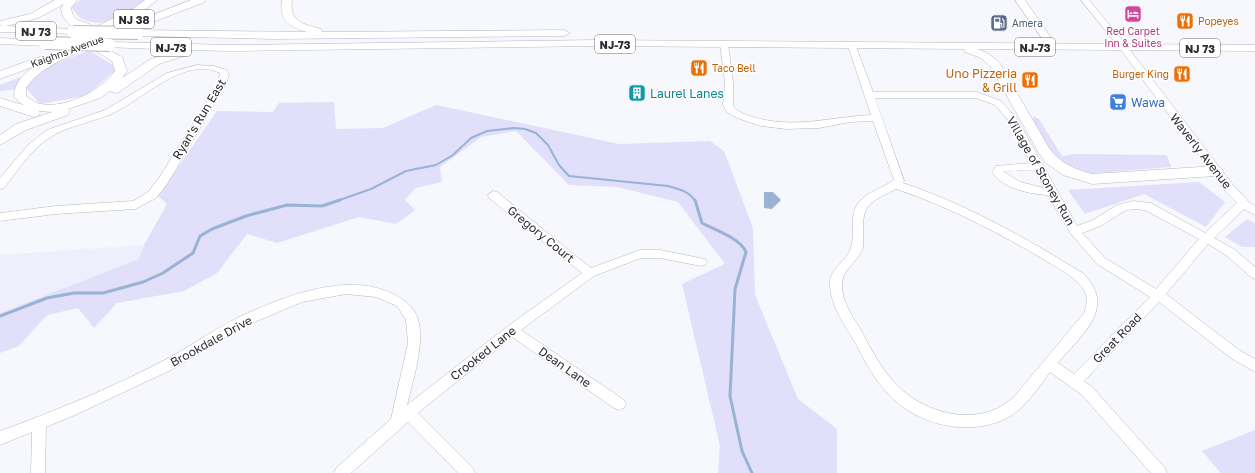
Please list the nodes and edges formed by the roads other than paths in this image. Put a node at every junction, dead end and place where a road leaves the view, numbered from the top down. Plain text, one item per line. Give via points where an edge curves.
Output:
1 (63, 0) edge
2 (72, 0) edge
3 (152, 0) edge
4 (186, 0) edge
5 (201, 0) edge
6 (287, 0) edge
7 (1020, 0) edge
8 (1085, 0) edge
9 (0, 24) edge
10 (0, 29) edge
11 (348, 35) junction
12 (78, 38) junction
13 (1047, 38) junction
14 (0, 41) edge
15 (105, 41) junction
16 (724, 44) junction
17 (1120, 44) junction
18 (852, 46) junction
19 (960, 47) junction
20 (1254, 47) edge
21 (232, 48) junction
22 (0, 69) edge
23 (0, 75) edge
24 (871, 95) junction
25 (0, 102) edge
26 (74, 109) junction
27 (11, 115) junction
28 (878, 118) junction
29 (0, 133) edge
30 (0, 141) edge
31 (1037, 166) junction
32 (1216, 171) junction
33 (0, 185) edge
34 (897, 185) junction
35 (1051, 192) junction
36 (493, 195) dead end
37 (1244, 204) junction
38 (1255, 211) edge
39 (0, 217) edge
40 (1075, 231) junction
41 (1208, 239) junction
42 (701, 262) dead end
43 (590, 273) junction
44 (1255, 274) edge
45 (1158, 296) junction
46 (512, 330) junction
47 (1049, 364) junction
48 (1255, 366) edge
49 (1075, 382) junction
50 (619, 404) dead end
51 (408, 413) junction
52 (39, 423) junction
53 (397, 423) junction
54 (0, 438) edge
55 (38, 473) edge
56 (341, 473) edge
57 (468, 473) edge
58 (1160, 473) edge

1 - 9 highway via 28,18
2 - 15 highway via 66,8 67,16 74,22 87,26
3 - 12 highway via 137,11
4 - 12 highway, Kaighns Avenue / NJ 38
5 - 15 highway, Kaighns Avenue / NJ 38
6 - 11 highway via 286,16 296,25 309,30
7 - 13 main road
8 - 17 street, Waverly Avenue
10 - 12 highway, NJ 73
11 - 13 highway, NJ-73 via 528,33
11 - 15 highway, NJ-73, bridge via 138,33
12 - 14 highway, NJ 73, bridge via 45,43
12 - 15 highway, bridge
12 - 15 highway, NJ 73, bridge
12 - 22 highway, Kaighns Avenue / NJ 38
13 - 17 highway, NJ-73
15 - 15 highway via 122,66 118,77 101,92 73,104 51,108 28,105 20,97 22,84 34,72
15 - 21 highway, NJ-73
15 - 23 highway, Kaighns Avenue / NJ 38
16 - 18 highway, NJ-73
16 - 21 highway, NJ-73
16 - 28 street via 729,83 728,105 730,110 740,116 761,123 786,126
17 - 19 highway, NJ-73
17 - 20 highway, NJ 73
17 - 32 street, Waverly Avenue
18 - 19 highway, NJ-73
18 - 24 street
19 - 32 highway via 985,56 995,64 1044,150 1051,160 1068,172 1099,179
21 - 26 highway via 182,53 163,58 146,65 109,93
24 - 28 street
24 - 31 street, Village of Stoney Run via 977,95 992,100 1008,113
25 - 27 highway
26 - 27 highway
26 - 30 highway via 22,127
27 - 29 highway
28 - 34 street via 898,176
31 - 35 street, Village of Stoney Run
31 - 35 street via 1000,168 997,172 1005,179 1028,190
32 - 37 street, Waverly Avenue
33 - 39 street, Ryan's Run East via 34,145 50,132 110,111 168,74 201,68 224,72 222,84 152,196 126,207 70,209
34 - 47 street via 958,208 997,227 1080,277 1087,285 1092,293 1092,310
34 - 47 street via 878,192 863,204 859,214 857,248 838,273 836,280 845,314 881,376 900,397 932,415 972,421 987,420 1011,409
35 - 40 street, Village of Stoney Run
36 - 43 street, Gregory Court
37 - 38 street, Waverly Avenue
37 - 41 street, Great Road
40 - 41 street, Village of Stoney Run via 1097,223 1121,208 1133,205 1154,208
40 - 45 street, Village of Stoney Run via 1101,261
41 - 44 street, Village of Stoney Run via 1238,257
41 - 45 street, Great Road
42 - 43 street, Crooked Lane via 660,254 640,254
43 - 46 street, Crooked Lane
45 - 48 street, Village of Stoney Run
45 - 49 street, Great Road
46 - 50 street, Dean Lane
46 - 51 street, Crooked Lane
47 - 49 street
49 - 58 street via 1087,391
51 - 53 street, Crooked Lane
51 - 57 street
52 - 53 street, Brookdale Drive via 166,366 241,322 301,297 346,289 378,292 401,303 412,319 414,343
52 - 54 street, Brookdale Drive
52 - 55 street
53 - 56 street, Crooked Lane

